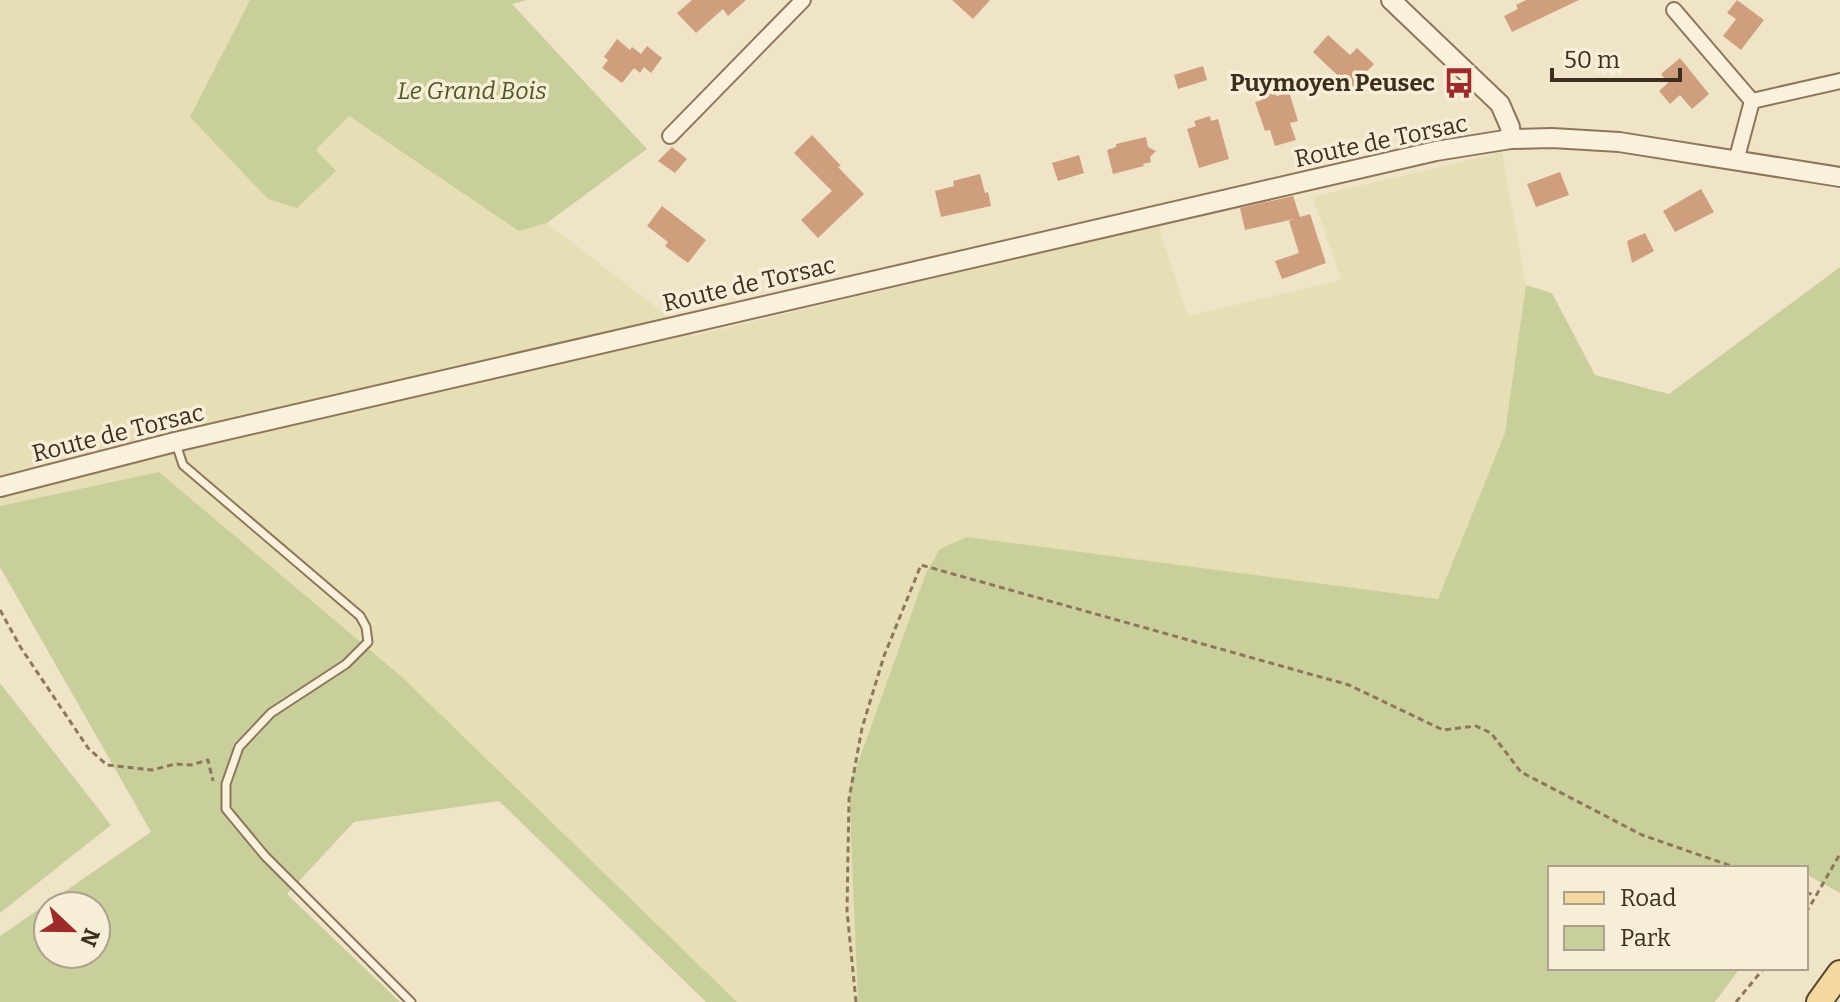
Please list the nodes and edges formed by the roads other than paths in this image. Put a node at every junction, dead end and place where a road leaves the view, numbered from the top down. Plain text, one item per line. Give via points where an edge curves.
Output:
1 (803, 0) edge
2 (1391, 0) edge
3 (1674, 10) dead end
4 (1840, 81) edge
5 (1752, 101) junction
6 (670, 136) dead end
7 (1511, 139) junction
8 (1736, 161) junction
9 (1840, 177) edge
10 (175, 442) junction
11 (0, 487) edge
12 (1840, 973) edge
13 (411, 1002) edge
14 (1819, 1002) edge

1 - 6 street
2 - 7 street via 1500,104
3 - 5 street
4 - 5 street
5 - 8 street
7 - 8 street, Route de Torsac via 1619,142
7 - 10 street, Route de Torsac via 1436,151
8 - 9 street, Route de Torsac
10 - 11 street, Route de Torsac
10 - 13 lane via 183,465 360,616 366,627 368,642 346,664 271,713 239,747 226,784 226,809 265,856
12 - 14 main road

